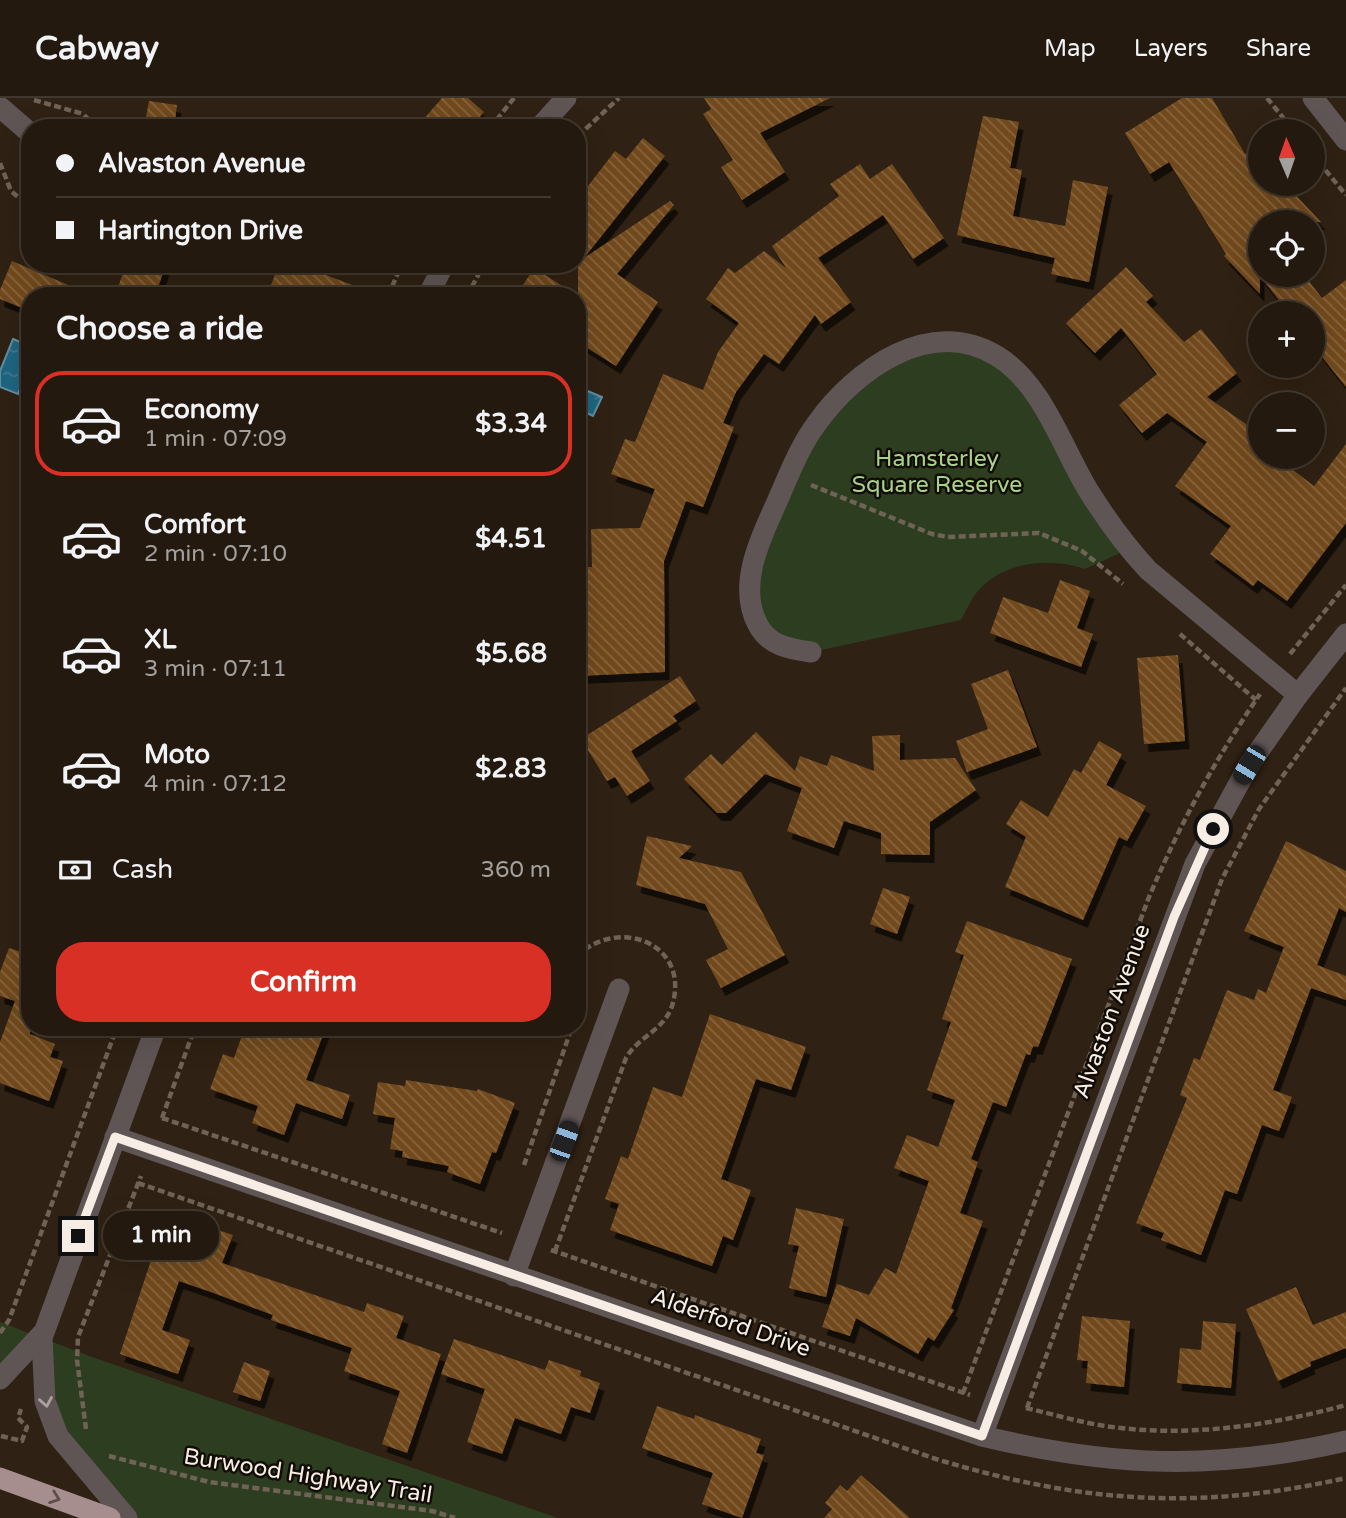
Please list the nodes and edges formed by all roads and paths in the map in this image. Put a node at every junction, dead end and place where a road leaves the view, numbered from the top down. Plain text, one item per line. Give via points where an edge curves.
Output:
1 (31, 98) edge
2 (514, 98) edge
3 (566, 98) edge
4 (618, 98) edge
5 (1267, 98) edge
6 (1313, 98) edge
7 (0, 107) edge
8 (89, 119) edge
9 (497, 119) edge
10 (547, 119) edge
11 (1284, 119) edge
12 (21, 125) edge
13 (586, 128) edge
14 (1346, 140) edge
15 (0, 163) edge
16 (1325, 169) edge
17 (1346, 194) edge
18 (21, 199) edge
19 (789, 476) junction
20 (1346, 585) edge
21 (1125, 586) dead end
22 (1175, 630) dead end
23 (1346, 634) edge
24 (811, 652) dead end
25 (1287, 658) dead end
26 (1346, 688) edge
27 (1298, 695) junction
28 (619, 989) dead end
29 (114, 1036) edge
30 (153, 1036) edge
31 (192, 1036) edge
32 (569, 1036) edge
33 (162, 1118) junction
34 (159, 1125) dead end
35 (115, 1137) junction
36 (523, 1168) dead end
37 (141, 1176) dead end
38 (505, 1219) dead end
39 (555, 1251) dead end
40 (514, 1276) junction
41 (0, 1333) edge
42 (42, 1334) junction
43 (0, 1379) edge
44 (963, 1393) junction
45 (970, 1395) dead end
46 (22, 1405) dead end
47 (1346, 1405) edge
48 (1020, 1406) dead end
49 (1027, 1408) junction
50 (1, 1436) edge
51 (982, 1436) junction
52 (89, 1437) dead end
53 (1346, 1441) edge
54 (105, 1454) dead end
55 (0, 1478) edge
56 (110, 1518) edge
57 (127, 1518) edge
58 (455, 1518) edge

1 - 8 path
2 - 9 path
3 - 10 street
4 - 13 path
5 - 11 path
6 - 14 street
7 - 12 street
15 - 18 path via 11,191
16 - 17 path
19 - 21 path via 932,534 1039,533 1082,551
19 - 24 street via 758,545 750,591 752,611 770,640 787,649
19 - 27 street via 816,424 887,358 910,346 933,342 979,348 997,356 1025,382 1107,518 1148,570
20 - 25 path
22 - 44 path via 1256,700 1210,768 1149,897
23 - 27 street, Alvaston Avenue
26 - 49 path via 1259,808 1222,879
27 - 51 street, Alvaston Avenue via 1249,765 1195,864
28 - 40 street
29 - 41 path via 9,1320
30 - 35 street
31 - 33 path
32 - 36 path
33 - 34 path
33 - 38 path via 500,1232
35 - 40 street, Alderford Drive
35 - 42 street
37 - 52 path via 76,1348
39 - 44 path
40 - 51 street, Alderford Drive
42 - 43 street
42 -> 57 street via 44,1401 53,1425 66,1449
44 - 45 path
46 - 50 path via 18,1418 27,1427 22,1441
47 - 49 path via 1271,1422 1163,1431 1104,1426
48 - 49 path
51 - 53 street, Alderford Drive via 1057,1453 1179,1464 1264,1457
54 - 58 path, Burwood Highway Trail via 209,1482 432,1511
55 -> 56 highway

